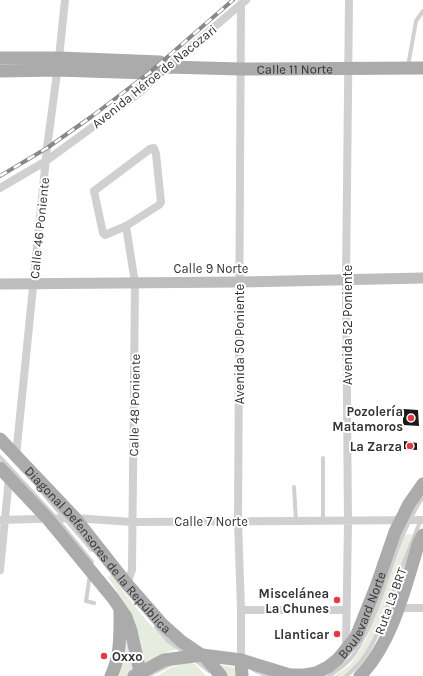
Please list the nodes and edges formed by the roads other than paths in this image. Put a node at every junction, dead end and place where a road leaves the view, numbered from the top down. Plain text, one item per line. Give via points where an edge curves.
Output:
1 (65, 0) edge
2 (348, 0) edge
3 (244, 2) edge
4 (423, 11) edge
5 (0, 58) edge
6 (58, 64) junction
7 (167, 67) junction
8 (348, 68) junction
9 (407, 68) junction
10 (241, 69) junction
11 (423, 69) edge
12 (0, 70) edge
13 (46, 161) junction
14 (0, 188) edge
15 (126, 226) junction
16 (423, 278) edge
17 (346, 279) junction
18 (239, 282) junction
19 (135, 283) junction
20 (0, 284) edge
21 (33, 284) junction
22 (0, 439) edge
23 (16, 456) junction
24 (0, 457) edge
25 (323, 458) dead end
26 (4, 473) edge
27 (423, 484) edge
28 (36, 486) dead end
29 (294, 487) dead end
30 (423, 497) edge
31 (70, 518) junction
32 (53, 519) junction
33 (3, 520) edge
34 (405, 520) junction
35 (422, 520) edge
36 (238, 521) junction
37 (296, 521) junction
38 (324, 521) junction
39 (132, 522) junction
40 (348, 522) junction
41 (423, 535) edge
42 (96, 555) dead end
43 (93, 569) junction
44 (0, 570) edge
45 (124, 585) junction
46 (94, 603) dead end
47 (398, 608) junction
48 (423, 608) edge
49 (124, 610) junction
50 (241, 610) junction
51 (346, 610) junction
52 (157, 623) junction
53 (138, 640) dead end
54 (346, 651) junction
55 (199, 657) junction
56 (238, 666) edge
57 (142, 673) edge
58 (111, 676) edge
59 (213, 676) edge
60 (222, 676) edge
61 (268, 676) edge
62 (329, 676) edge
63 (346, 676) edge
64 (360, 676) edge

1 - 6 street, Calle 46 Poniente
2 - 8 street, Avenida 52 Poniente
3 - 7 street, Avenida Héroe de Nacozari
3 - 10 street, Avenida 50 Poniente
4 - 9 lane via 416,21
5 - 6 main road, Calle 11 Norte
6 - 7 main road, Calle 11 Norte via 160,62
6 - 12 main road, Calle 11 Norte
6 - 13 street, Calle 46 Poniente
7 - 10 main road, Calle 11 Norte
7 - 13 street, Avenida Héroe de Nacozari via 139,93
8 - 9 main road, Calle 11 Norte
8 - 10 main road, Calle 11 Norte
8 - 17 street, Avenida 52 Poniente
9 - 11 main road, Calle 11 Norte
10 - 18 street, Avenida 50 Poniente
13 - 14 street, Avenida Héroe de Nacozari
13 - 21 street, Calle 46 Poniente
15 - 15 street via 161,202 154,148 94,191 103,233 110,234
15 - 19 street, Calle 48 Poniente
16 - 17 main road, Calle 9 Norte
17 - 18 main road, Calle 9 Norte
17 - 40 street, Avenida 52 Poniente
18 - 19 main road, Calle 9 Norte
18 - 36 street, Avenida 50 Poniente
19 - 21 main road, Calle 9 Norte
19 - 39 street, Calle 48 Poniente
20 - 21 main road, Calle 9 Norte
21 - 23 street, Calle 46 Poniente
22 - 23 main road, Diagonal Defensores de la República
23 - 31 main road, Diagonal Defensores de la República
24 - 32 lane
25 - 38 lane
26 - 32 main road, Diagonal Defensores de la República
26 - 33 street
27 - 34 main road, Boulevard Norte via 409,504
28 - 31 lane
29 - 37 lane
30 - 34 lane, Ruta L3 BRT
31 - 32 street, Calle 7 Norte
31 - 39 street, Calle 7 Norte
31 - 42 lane
31 - 45 main road, Diagonal Defensores de la República
32 - 33 street, Calle 7 Norte
32 - 43 main road, Diagonal Defensores de la República
33 - 44 street
34 - 35 street, Calle 7 Norte
34 - 40 street, Calle 7 Norte
34 - 54 main road, Boulevard Norte via 395,532 356,637
34 - 62 lane, Ruta L3 BRT via 377,608 356,652 348,662
35 - 63 lane, Ruta L3 BRT via 412,539 378,635 358,666
36 - 37 street, Calle 7 Norte
36 - 39 street, Calle 7 Norte
36 - 50 street, Avenida 50 Poniente
37 - 38 street, Calle 7 Norte
38 - 40 street, Calle 7 Norte
39 - 45 street, Calle 48 Poniente via 132,570
40 - 51 street, Avenida 52 Poniente
41 - 47 main road
43 - 46 lane via 86,601
43 - 49 main road, Diagonal Defensores de la República
45 - 52 main road, Diagonal Defensores de la República
47 - 48 street
47 - 64 main road via 379,652
49 - 53 lane
49 - 57 main road, Diagonal Defensores de la República
49 - 58 main road via 118,655
50 - 51 street
50 - 56 street, Avenida 50 Poniente
51 - 54 street, Avenida 52 Poniente
52 - 55 main road, Diagonal Defensores de la República
52 - 56 main road via 201,644
54 - 56 main road, Boulevard Norte via 328,667 305,675
55 - 56 main road, Boulevard Norte
55 - 57 main road via 164,660
55 - 59 lane
55 - 60 main road
56 - 61 lane

